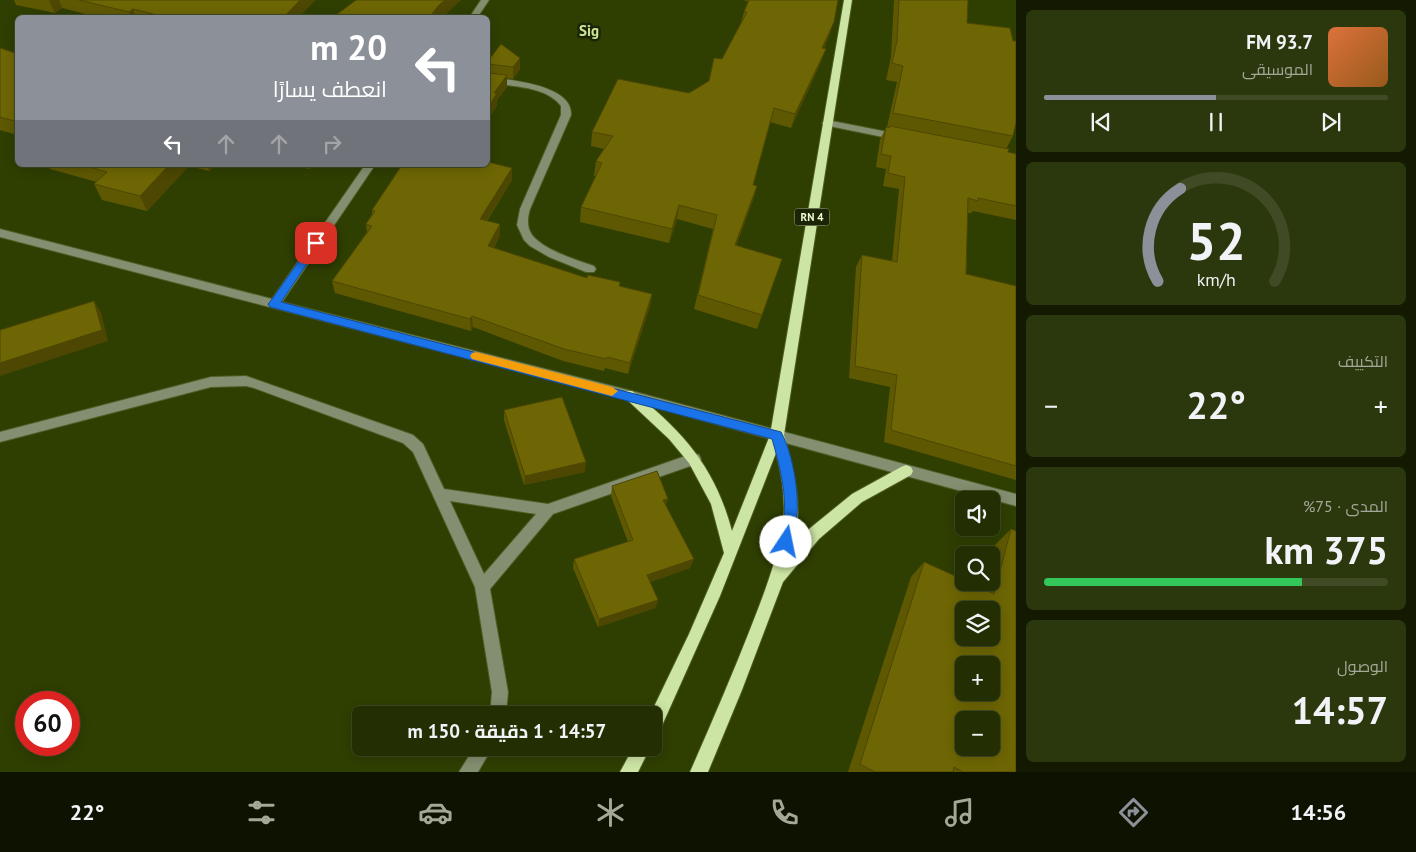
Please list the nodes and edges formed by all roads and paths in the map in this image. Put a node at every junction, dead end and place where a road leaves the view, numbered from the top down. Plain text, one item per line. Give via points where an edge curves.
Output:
1 (485, 0) edge
2 (848, 0) edge
3 (475, 15) edge
4 (490, 80) edge
5 (827, 123) junction
6 (912, 140) edge
7 (369, 167) edge
8 (0, 233) edge
9 (590, 269) dead end
10 (274, 304) junction
11 (628, 395) junction
12 (777, 435) junction
13 (0, 437) edge
14 (694, 459) junction
15 (906, 471) junction
16 (440, 494) junction
17 (1016, 500) edge
18 (548, 510) junction
19 (731, 553) junction
20 (777, 579) junction
21 (482, 588) junction
22 (499, 706) edge
23 (662, 708) edge
24 (479, 756) edge
25 (638, 756) edge
26 (468, 772) edge
27 (629, 772) edge
28 (699, 772) edge

1 - 3 street
2 - 5 main road, RN 4
4 - 9 street via 539,89 566,106 566,114 522,222 524,234 547,252
5 - 6 street
5 - 12 main road, RN 4
7 - 10 street
8 - 10 street
10 - 11 street
11 - 12 street
11 - 14 main road via 674,435
12 - 15 street
12 - 19 main road, RN 4
12 - 20 main road, RN 4 via 786,465 790,524
13 - 16 street via 211,382 246,381 408,440 418,448
14 - 18 street
14 - 19 main road via 718,503
15 - 17 street
15 - 20 main road via 857,498 814,534
16 - 18 street
16 - 21 street
18 - 21 street
19 - 23 main road, RN 4
20 - 28 main road, RN 4
21 - 22 street via 500,692
24 - 26 street
25 - 27 main road

